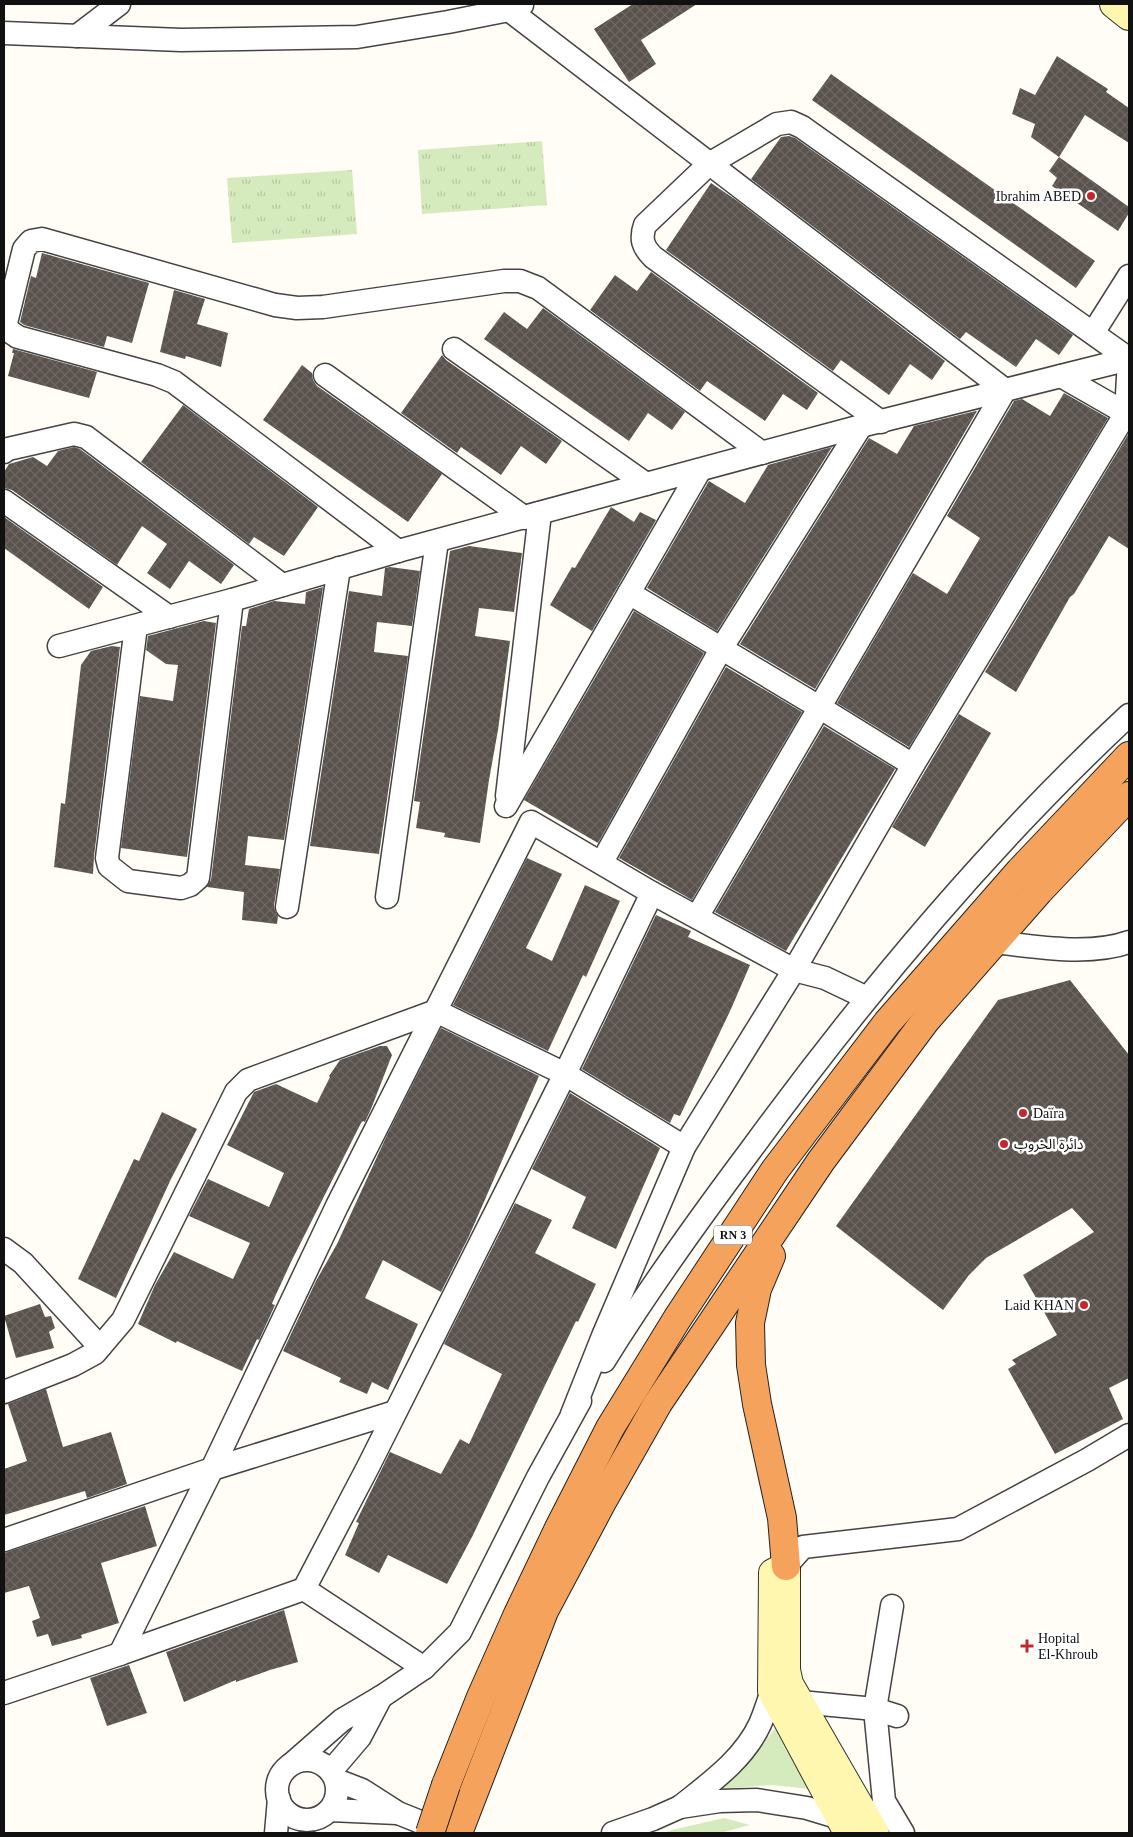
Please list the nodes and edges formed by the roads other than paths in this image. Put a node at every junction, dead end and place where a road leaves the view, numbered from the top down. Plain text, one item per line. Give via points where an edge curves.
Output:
1 (120, 4) edge
2 (1114, 4) edge
3 (516, 6) edge
4 (1129, 16) edge
5 (4, 33) edge
6 (77, 36) junction
7 (139, 38) junction
8 (709, 164) junction
9 (1129, 276) edge
10 (1093, 333) junction
11 (454, 349) dead end
12 (1129, 359) edge
13 (324, 375) dead end
14 (1060, 376) junction
15 (1005, 390) junction
16 (1128, 414) edge
17 (871, 424) junction
18 (4, 452) edge
19 (762, 453) junction
20 (700, 470) junction
21 (646, 484) junction
22 (4, 501) edge
23 (533, 516) junction
24 (438, 540) junction
25 (398, 551) junction
26 (339, 568) junction
27 (282, 585) junction
28 (629, 593) junction
29 (232, 600) junction
30 (169, 617) junction
31 (136, 626) junction
32 (59, 646) dead end
33 (721, 650) junction
34 (819, 707) junction
35 (1129, 715) edge
36 (1129, 756) edge
37 (913, 765) junction
38 (1129, 796) edge
39 (506, 806) junction
40 (530, 822) junction
41 (602, 862) junction
42 (652, 892) junction
43 (387, 897) dead end
44 (287, 907) dead end
45 (696, 917) junction
46 (995, 942) junction
47 (1125, 950) edge
48 (794, 970) junction
49 (867, 998) junction
50 (436, 1011) junction
51 (565, 1074) junction
52 (684, 1147) junction
53 (794, 1200) junction
54 (4, 1249) edge
55 (100, 1347) junction
56 (4, 1392) edge
57 (395, 1412) junction
58 (572, 1414) junction
59 (1129, 1435) edge
60 (212, 1469) junction
61 (4, 1540) edge
62 (794, 1556) junction
63 (304, 1588) junction
64 (892, 1606) dead end
65 (120, 1654) junction
66 (424, 1668) junction
67 (4, 1692) edge
68 (381, 1697) junction
69 (784, 1700) junction
70 (876, 1709) junction
71 (897, 1716) dead end
72 (293, 1763) junction
73 (333, 1776) junction
74 (279, 1799) junction
75 (680, 1807) junction
76 (330, 1810) junction
77 (398, 1813) junction
78 (856, 1824) edge
79 (297, 1826) edge
80 (276, 1833) edge
81 (430, 1833) edge
82 (449, 1833) edge
83 (458, 1833) edge
84 (614, 1833) edge
85 (903, 1833) edge

1 - 6 street
1 - 7 street
2 - 4 main road
3 - 7 street via 357,37
3 - 8 street
5 - 6 street
6 - 7 street
8 - 10 street via 777,124 791,122
8 - 15 street
8 - 17 street via 645,225 641,236 645,249
9 - 10 street
10 - 12 street
11 - 21 street
12 - 14 street
12 - 16 street
13 - 23 street
14 - 15 street
14 - 16 street
15 - 17 street
15 - 34 street
16 - 37 street
17 - 19 street
17 - 33 street
18 - 27 street via 74,434 86,437
19 - 20 street
19 - 25 street via 538,288 520,281 323,308 297,308 275,305 42,239 31,241 24,249 6,323 9,331 18,337 174,382
20 - 21 street
20 - 28 street
21 - 23 street
22 - 30 street
23 - 24 street
23 - 39 street
24 - 25 street
24 - 43 street
25 - 26 street
26 - 27 street
26 - 44 street
27 - 29 street
28 - 33 street
28 - 39 street
29 - 30 street
29 - 31 street via 198,878 181,888 128,881 109,866 107,858
30 - 31 street
31 - 32 street
33 - 34 street
33 - 41 street
34 - 37 street
34 - 45 street
35 - 49 street via 992,853
36 - 81 highway, RN 3, bridge via 1020,871 887,1023 775,1170 677,1319 610,1428 560,1526 481,1697
37 - 48 street
38 - 46 highway, RN 3
39 - 40 street
40 - 41 street
40 - 50 street
41 - 42 street
42 - 45 street
42 - 51 street
45 - 48 street
46 - 47 street via 1055,949
46 - 53 highway, RN 3 via 926,1020
48 - 49 street via 825,978
48 - 52 street
49 - 58 street via 678,1248
50 - 51 street
50 - 55 street via 248,1080 236,1092 123,1320
50 - 60 street via 337,1206
51 - 52 street
51 - 57 street
52 - 58 street
53 - 62 highway via 757,1289 750,1323 751,1365 757,1404 782,1518
53 - 83 highway, RN 3 via 658,1402 603,1500 544,1612
54 - 55 street via 23,1263
55 - 56 street via 73,1365
57 - 60 street
57 - 63 street
58 - 66 street via 460,1632
59 - 62 street via 958,1529
60 - 61 street
60 - 65 street
62 - 69 main road via 786,1670 789,1684
63 - 65 street
63 - 66 street
64 - 70 street
65 - 67 street
66 - 68 street
68 - 72 street via 342,1720
68 - 73 street via 360,1737
69 - 70 street
69 - 75 street via 761,1723 739,1755
69 - 78 main road
70 - 71 street
70 - 85 street via 884,1801
72 - 73 street via 303,1760 323,1764
72 - 74 street via 280,1779
73 - 76 street via 337,1791
73 - 77 street
74 - 79 street
74 - 80 street
75 - 78 street via 757,1800 807,1808
75 - 84 street
76 - 77 street
76 - 79 street
77 - 82 street

